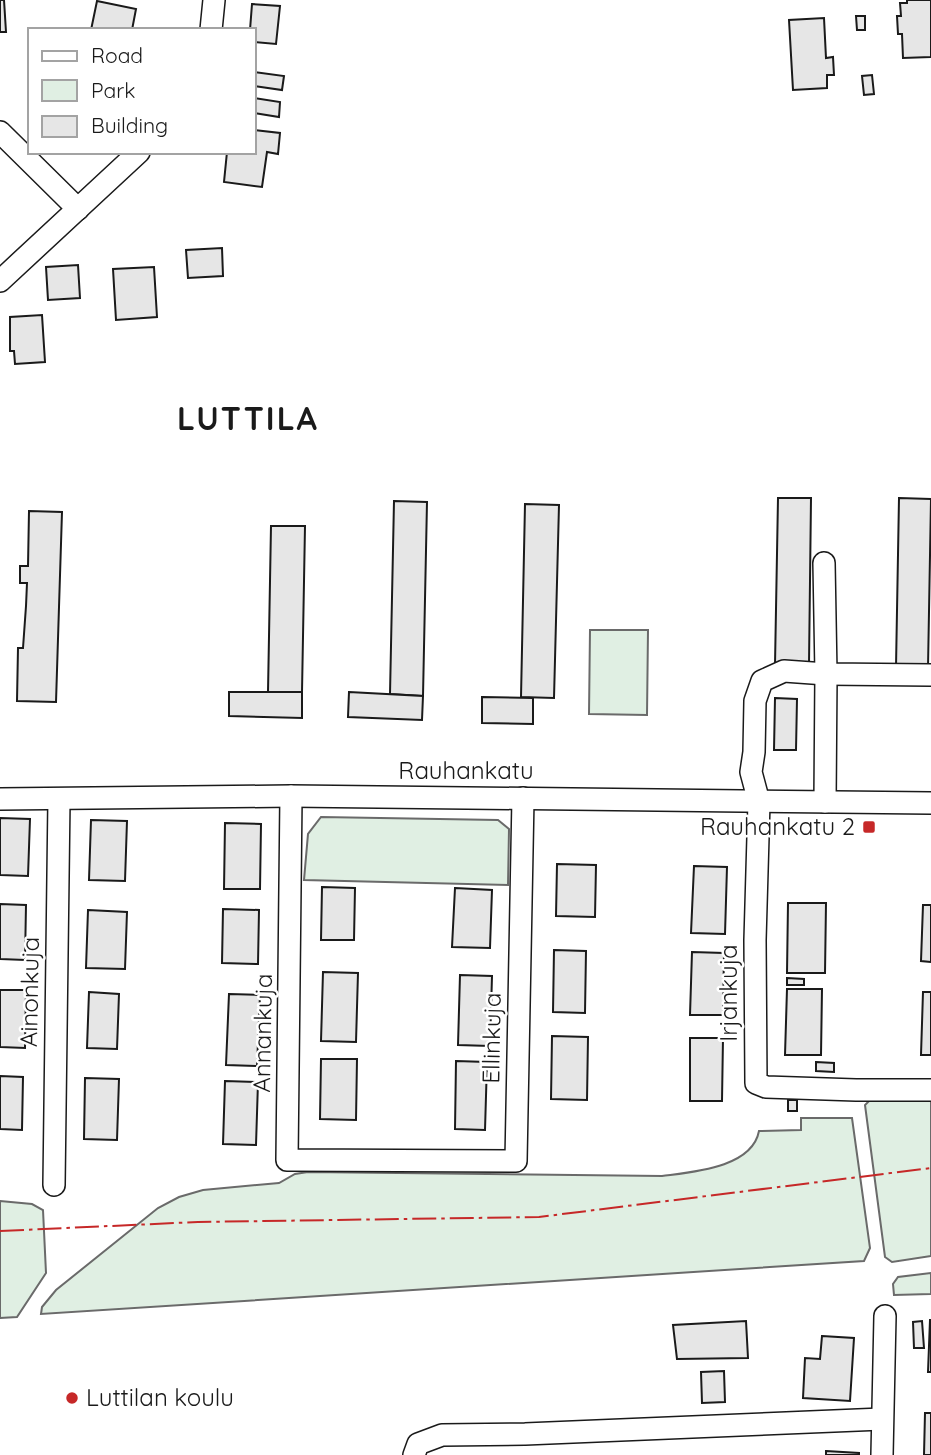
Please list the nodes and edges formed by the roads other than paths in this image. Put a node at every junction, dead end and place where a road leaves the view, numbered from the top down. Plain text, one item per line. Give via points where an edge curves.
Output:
1 (214, 0) edge
2 (211, 28) edge
3 (0, 132) edge
4 (137, 154) edge
5 (78, 209) junction
6 (0, 281) edge
7 (824, 563) dead end
8 (826, 674) junction
9 (931, 675) edge
10 (291, 796) junction
11 (523, 797) junction
12 (0, 799) edge
13 (59, 799) junction
14 (760, 802) junction
15 (825, 802) junction
16 (931, 803) edge
17 (931, 1090) edge
18 (397, 1161) joint
19 (54, 1185) dead end
20 (885, 1316) dead end
21 (882, 1419) junction
22 (414, 1455) edge
23 (882, 1455) edge

1 - 2 street
3 - 5 street
4 - 5 street
5 - 6 street
7 - 8 street
8 - 9 street
8 - 14 street via 784,671 762,681 755,701 751,772
8 - 15 street
10 - 11 street, Rauhankatu
10 - 13 street, Rauhankatu
10 - 18 street, Annankuja via 288,1160
11 - 14 street, Rauhankatu
11 - 18 street, Ellinkuja via 516,1161
12 - 13 street, Rauhankatu
13 - 19 street, Ainonkuja
14 - 15 street, Rauhankatu
14 - 17 street, Irjankuja via 756,1083 766,1087
15 - 16 street, Rauhankatu
20 - 21 street
21 - 22 street via 442,1435 418,1444
21 - 23 street

